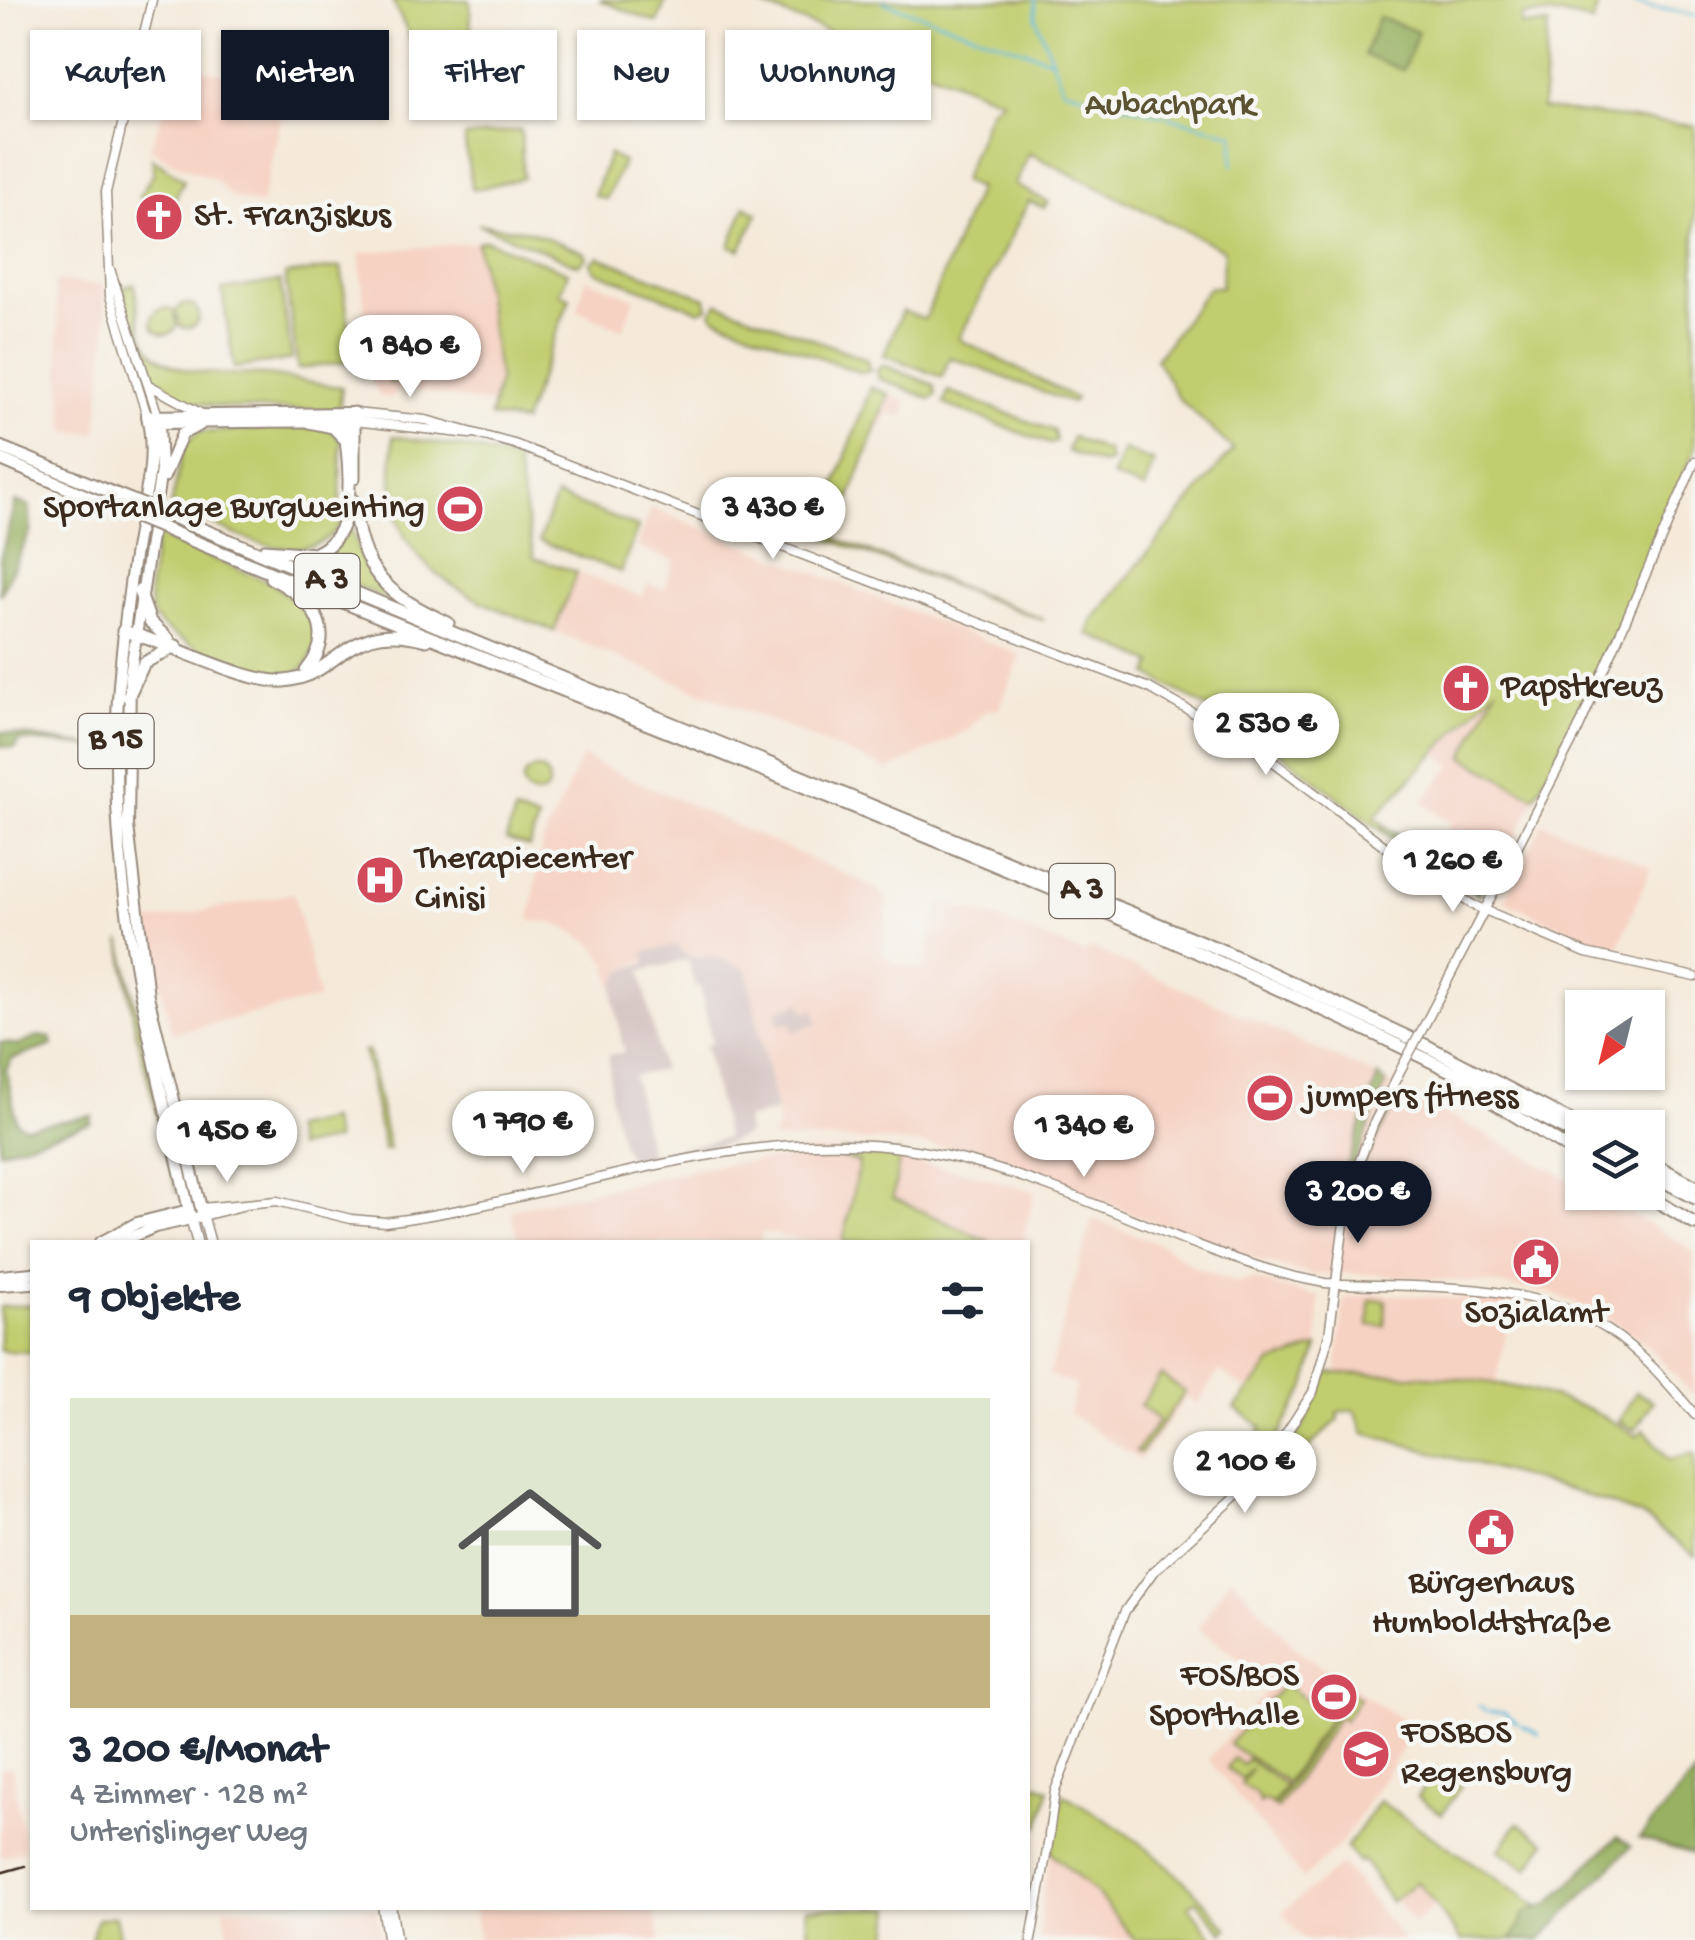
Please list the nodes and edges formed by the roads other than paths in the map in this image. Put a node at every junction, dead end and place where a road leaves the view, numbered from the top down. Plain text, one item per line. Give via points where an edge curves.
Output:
1 (152, 0) edge
2 (110, 268) junction
3 (146, 382) junction
4 (202, 414) junction
5 (349, 418) junction
6 (153, 419) junction
7 (309, 422) junction
8 (211, 423) junction
9 (345, 438) junction
10 (0, 448) edge
11 (0, 460) edge
12 (1695, 461) edge
13 (1690, 486) edge
14 (158, 519) junction
15 (183, 521) junction
16 (239, 557) junction
17 (139, 591) junction
18 (129, 633) junction
19 (471, 640) junction
20 (176, 646) junction
21 (478, 655) junction
22 (300, 677) junction
23 (128, 697) junction
24 (1486, 912) junction
25 (1695, 977) edge
26 (1426, 1057) junction
27 (1565, 1118) edge
28 (1565, 1129) edge
29 (1565, 1147) edge
30 (1665, 1169) edge
31 (1665, 1182) edge
32 (1695, 1184) edge
33 (1695, 1198) edge
34 (1665, 1206) edge
35 (196, 1213) junction
36 (1695, 1224) edge
37 (105, 1240) edge
38 (125, 1240) edge
39 (198, 1240) edge
40 (209, 1240) edge
41 (30, 1273) edge
42 (0, 1276) edge
43 (30, 1283) edge
44 (0, 1284) edge
45 (1335, 1284) junction
46 (1695, 1415) edge
47 (382, 1910) edge
48 (391, 1910) edge
49 (388, 1940) edge
50 (396, 1940) edge
51 (1029, 1940) edge

1 - 2 street via 107,182
2 - 3 street
2 - 6 street via 114,308
3 - 4 street
3 - 6 street
4 - 5 main road
4 - 6 main road
5 - 7 main road
5 - 9 highway, A 3
5 - 19 highway, A 3 via 355,515 369,566 394,594
5 - 24 street via 480,434 573,464 1174,699 1254,747 1418,871
6 - 8 main road
6 - 14 main road, B 15 via 161,470
6 - 18 main road via 152,476
7 - 8 main road
7 - 9 highway via 333,427
8 - 14 main road, B 15 via 186,429 178,439
9 - 15 highway, A 3 via 347,518 324,550 303,556 274,552
10 - 14 highway, A 3, bridge via 133,501
11 - 14 highway, A 3, bridge via 131,515
12 - 13 street
13 - 24 street
14 - 15 highway, A 3
14 - 16 highway, A 3
14 - 17 main road, B 15
15 - 19 highway, A 3
16 - 21 highway, A 3
16 - 22 highway, A 3 via 316,612 321,647
17 - 18 main road, B 15
17 - 20 highway via 150,622
18 - 20 highway
18 - 23 main road, B 15
18 - 35 main road, B 15 via 116,749 124,918 138,998
19 - 27 highway, A 3 via 1226,952
20 - 22 highway via 258,678
20 - 23 highway via 144,663
21 - 22 highway, A 3 via 380,636 344,648
21 - 26 highway, A 3 via 1186,946
23 - 35 main road, B 15 via 128,826 138,934
24 - 25 street via 1586,953
24 - 45 street, bridge via 1373,1125 1348,1193
26 - 28 highway, A 3
26 - 29 highway
30 - 32 highway
31 - 33 highway
34 - 36 highway
35 - 37 main road via 137,1224
35 - 38 main road
35 - 39 main road, B 15
35 - 40 main road, B 15
35 - 45 street via 286,1202 385,1222 738,1151 884,1146 1004,1170 1256,1266
41 - 42 main road
43 - 44 main road
45 - 46 street via 1508,1295 1564,1308 1632,1347
45 - 51 street via 1326,1352 1306,1407 1258,1476 1135,1594 1058,1784
47 - 49 main road
48 - 50 main road

